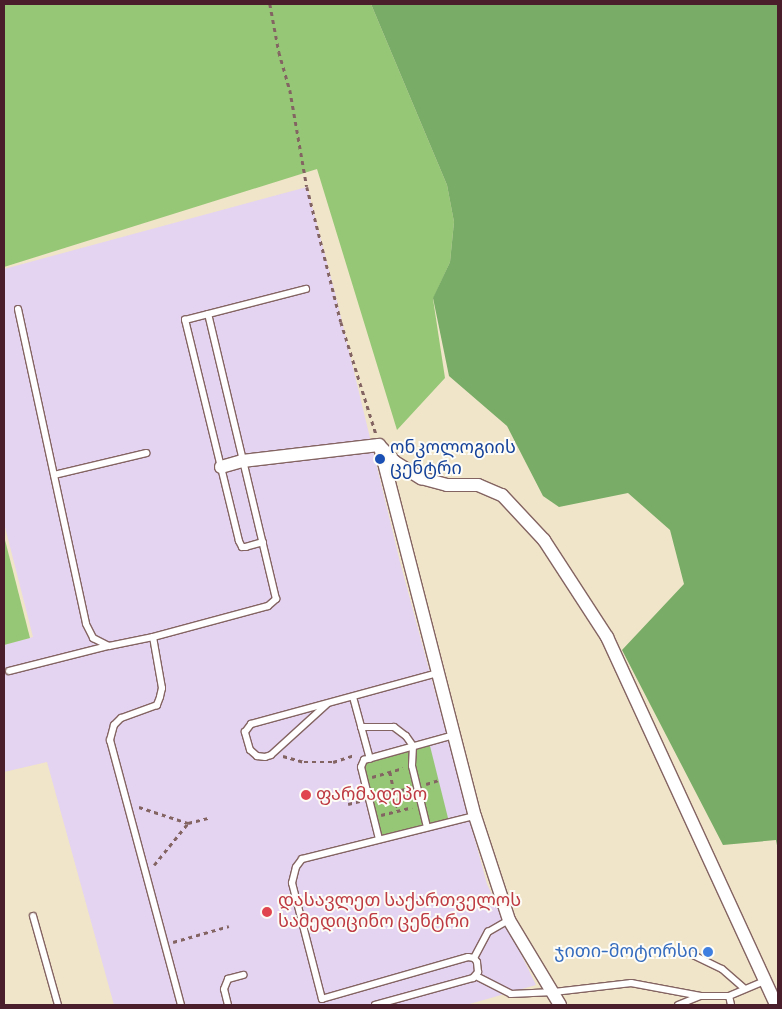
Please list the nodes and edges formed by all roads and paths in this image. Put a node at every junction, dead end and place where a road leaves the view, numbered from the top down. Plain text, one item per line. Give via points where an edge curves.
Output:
1 (270, 4) edge
2 (306, 289) dead end
3 (18, 309) dead end
4 (208, 314) junction
5 (379, 445) junction
6 (146, 452) dead end
7 (242, 461) junction
8 (221, 467) junction
9 (54, 475) junction
10 (263, 542) junction
11 (153, 637) junction
12 (109, 646) junction
13 (9, 671) dead end
14 (438, 674) junction
15 (353, 696) junction
16 (327, 704) junction
17 (361, 727) junction
18 (454, 735) junction
19 (413, 746) junction
20 (367, 748) junction
21 (275, 752) junction
22 (370, 759) junction
23 (412, 766) junction
24 (390, 772) junction
25 (364, 779) junction
26 (439, 780) dead end
27 (416, 786) junction
28 (394, 792) junction
29 (368, 798) junction
30 (128, 803) junction
31 (421, 804) junction
32 (398, 810) junction
33 (475, 816) junction
34 (373, 817) junction
35 (208, 818) dead end
36 (188, 824) junction
37 (427, 828) junction
38 (379, 840) junction
39 (146, 874) junction
40 (34, 916) dead end
41 (509, 920) junction
42 (229, 926) dead end
43 (165, 945) junction
44 (692, 954) dead end
45 (474, 958) junction
46 (244, 975) dead end
47 (476, 976) junction
48 (764, 981) junction
49 (745, 989) junction
50 (554, 992) junction
51 (702, 996) junction
52 (729, 996) junction
53 (323, 1002) edge
54 (58, 1005) edge
55 (181, 1005) edge
56 (228, 1005) edge
57 (375, 1005) edge
58 (560, 1005) edge
59 (678, 1005) edge
60 (731, 1005) edge
61 (776, 1005) edge

1 - 5 path via 312,207 341,322
2 - 4 lane
3 - 9 lane
4 - 7 lane
4 - 8 lane via 185,320
5 - 7 street
5 - 14 street
5 - 48 street via 394,462 421,478 447,485 478,485 502,495 544,540 608,637
6 - 9 lane
7 - 8 street
7 - 10 lane
8 - 10 lane via 242,546
9 - 12 lane via 86,624 93,638
10 - 11 lane via 276,594 273,604
11 - 12 lane
11 - 30 lane via 162,688 157,704 121,718 111,731 110,740
12 - 13 lane
14 - 15 lane
14 - 18 street
15 - 16 lane
15 - 17 lane
16 - 21 lane
16 - 21 lane via 247,727 246,740 250,750 265,758
17 - 19 lane via 394,728
17 - 20 lane
18 - 19 lane
18 - 33 street
19 - 22 lane
19 - 23 lane
20 - 21 path via 348,758 318,762 304,762
20 - 22 lane
22 - 25 lane via 364,760 361,767
23 - 24 path
23 - 27 lane
24 - 25 path
24 - 28 path
25 - 29 lane
26 - 27 path
27 - 28 path
27 - 31 lane
28 - 29 path
28 - 32 path
29 - 34 lane
30 - 36 path
30 - 39 lane
31 - 32 path
31 - 37 lane
32 - 34 path
33 - 37 lane
33 - 41 street
34 - 38 lane
35 - 36 path
36 - 39 path
37 - 38 lane
38 - 53 lane via 302,859 292,878
39 - 43 lane
40 - 54 lane
41 - 45 lane via 488,932
41 - 50 street
42 - 43 path
43 - 55 lane
44 - 49 lane via 722,969
45 - 47 lane via 479,966
45 - 53 lane via 468,957
46 - 56 lane via 228,979 224,989
47 - 50 lane via 511,994
47 - 57 lane
48 - 49 lane
48 - 61 street
49 - 52 lane
50 - 51 lane via 632,983
50 - 58 street
51 - 52 lane
51 - 59 lane
52 - 60 lane

